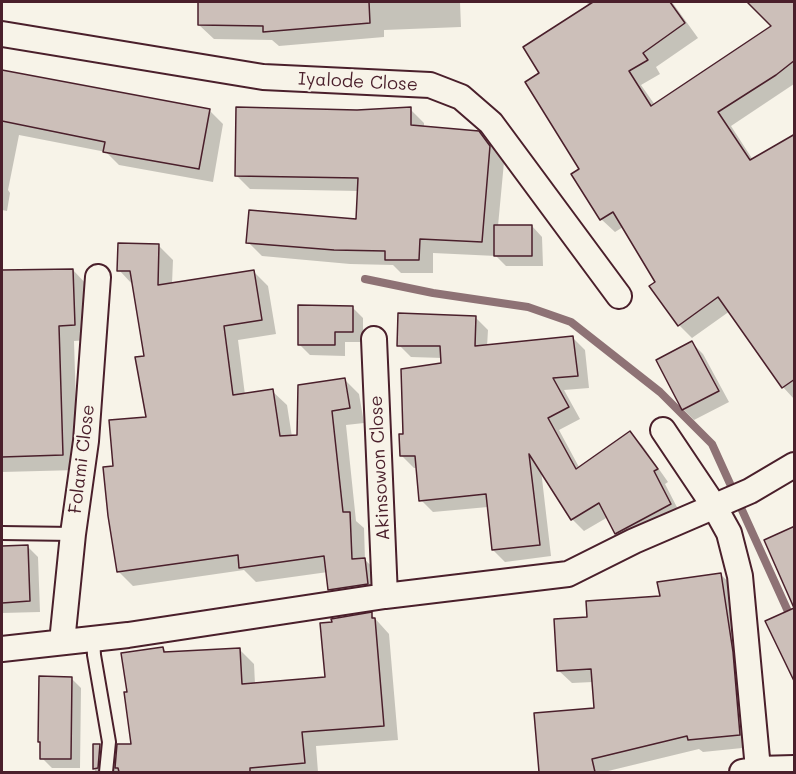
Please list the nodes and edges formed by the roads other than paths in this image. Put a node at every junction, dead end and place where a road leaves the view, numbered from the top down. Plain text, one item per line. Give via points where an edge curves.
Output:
1 (2, 34) edge
2 (98, 277) dead end
3 (619, 296) dead end
4 (374, 339) dead end
5 (663, 430) dead end
6 (795, 465) edge
7 (731, 498) junction
8 (2, 533) edge
9 (73, 534) junction
10 (385, 596) junction
11 (93, 638) junction
12 (62, 642) junction
13 (2, 648) edge
14 (795, 768) edge
15 (750, 771) edge
16 (105, 772) edge

1 - 3 street, Iyalode Close via 263,78 430,85 461,97 491,123
2 - 9 street, Folami Close via 86,441
4 - 10 street, Akinsowon Close
5 - 7 street
6 - 7 street
7 - 10 street via 568,574
7 - 15 street via 729,532 740,576
8 - 9 lane
9 - 12 street, Folami Close
10 - 11 street
11 - 12 street
11 - 16 lane via 109,741
12 - 13 street
14 - 15 street

